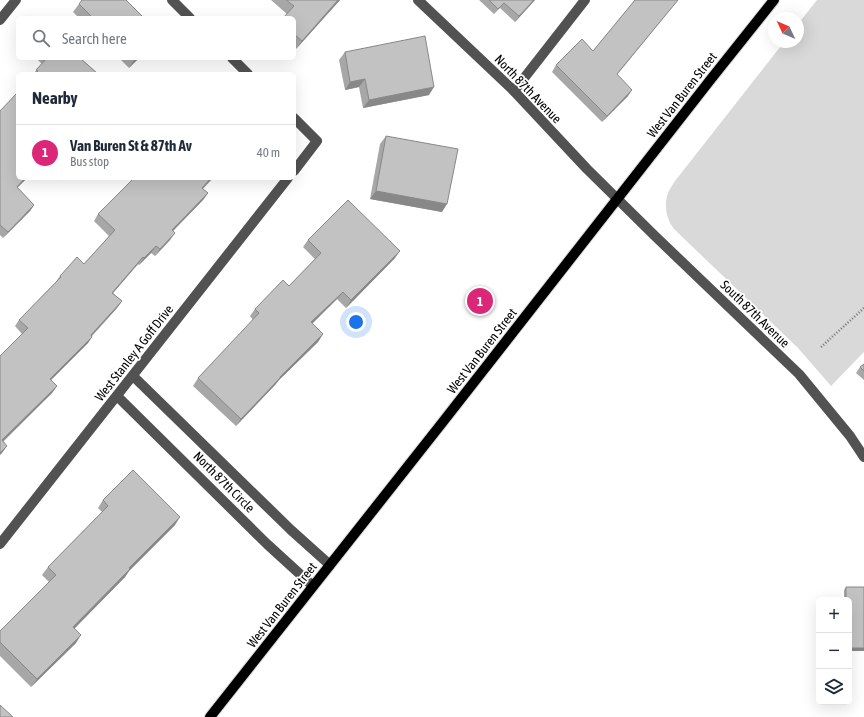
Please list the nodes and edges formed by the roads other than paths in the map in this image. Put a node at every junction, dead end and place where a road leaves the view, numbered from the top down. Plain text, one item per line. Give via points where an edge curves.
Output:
1 (16, 0) edge
2 (172, 0) edge
3 (418, 0) edge
4 (585, 0) edge
5 (774, 0) edge
6 (188, 16) edge
7 (0, 20) edge
8 (234, 60) edge
9 (246, 72) edge
10 (514, 91) junction
11 (296, 120) edge
12 (296, 168) edge
13 (286, 180) edge
14 (617, 199) junction
15 (133, 376) junction
16 (117, 396) junction
17 (864, 457) edge
18 (0, 544) edge
19 (330, 565) junction
20 (313, 586) junction
21 (210, 717) edge

1 - 7 street
2 - 6 street
3 - 10 street, North 87th Avenue
4 - 10 street
5 - 14 main road, West Van Buren Street
8 - 9 street
10 - 14 street, North 87th Avenue
11 - 12 street via 317,141
13 - 15 street, West Stanley A Goff Drive
14 - 17 street, South 87th Avenue via 799,374
14 - 19 main road, West Van Buren Street
15 - 16 street, West Stanley A Goff Drive
15 - 19 street, North 87th Circle
16 - 18 street, West Stanley A Goff Drive
16 - 20 street, North 87th Circle
19 - 20 main road, West Van Buren Street
20 - 21 main road, West Van Buren Street

